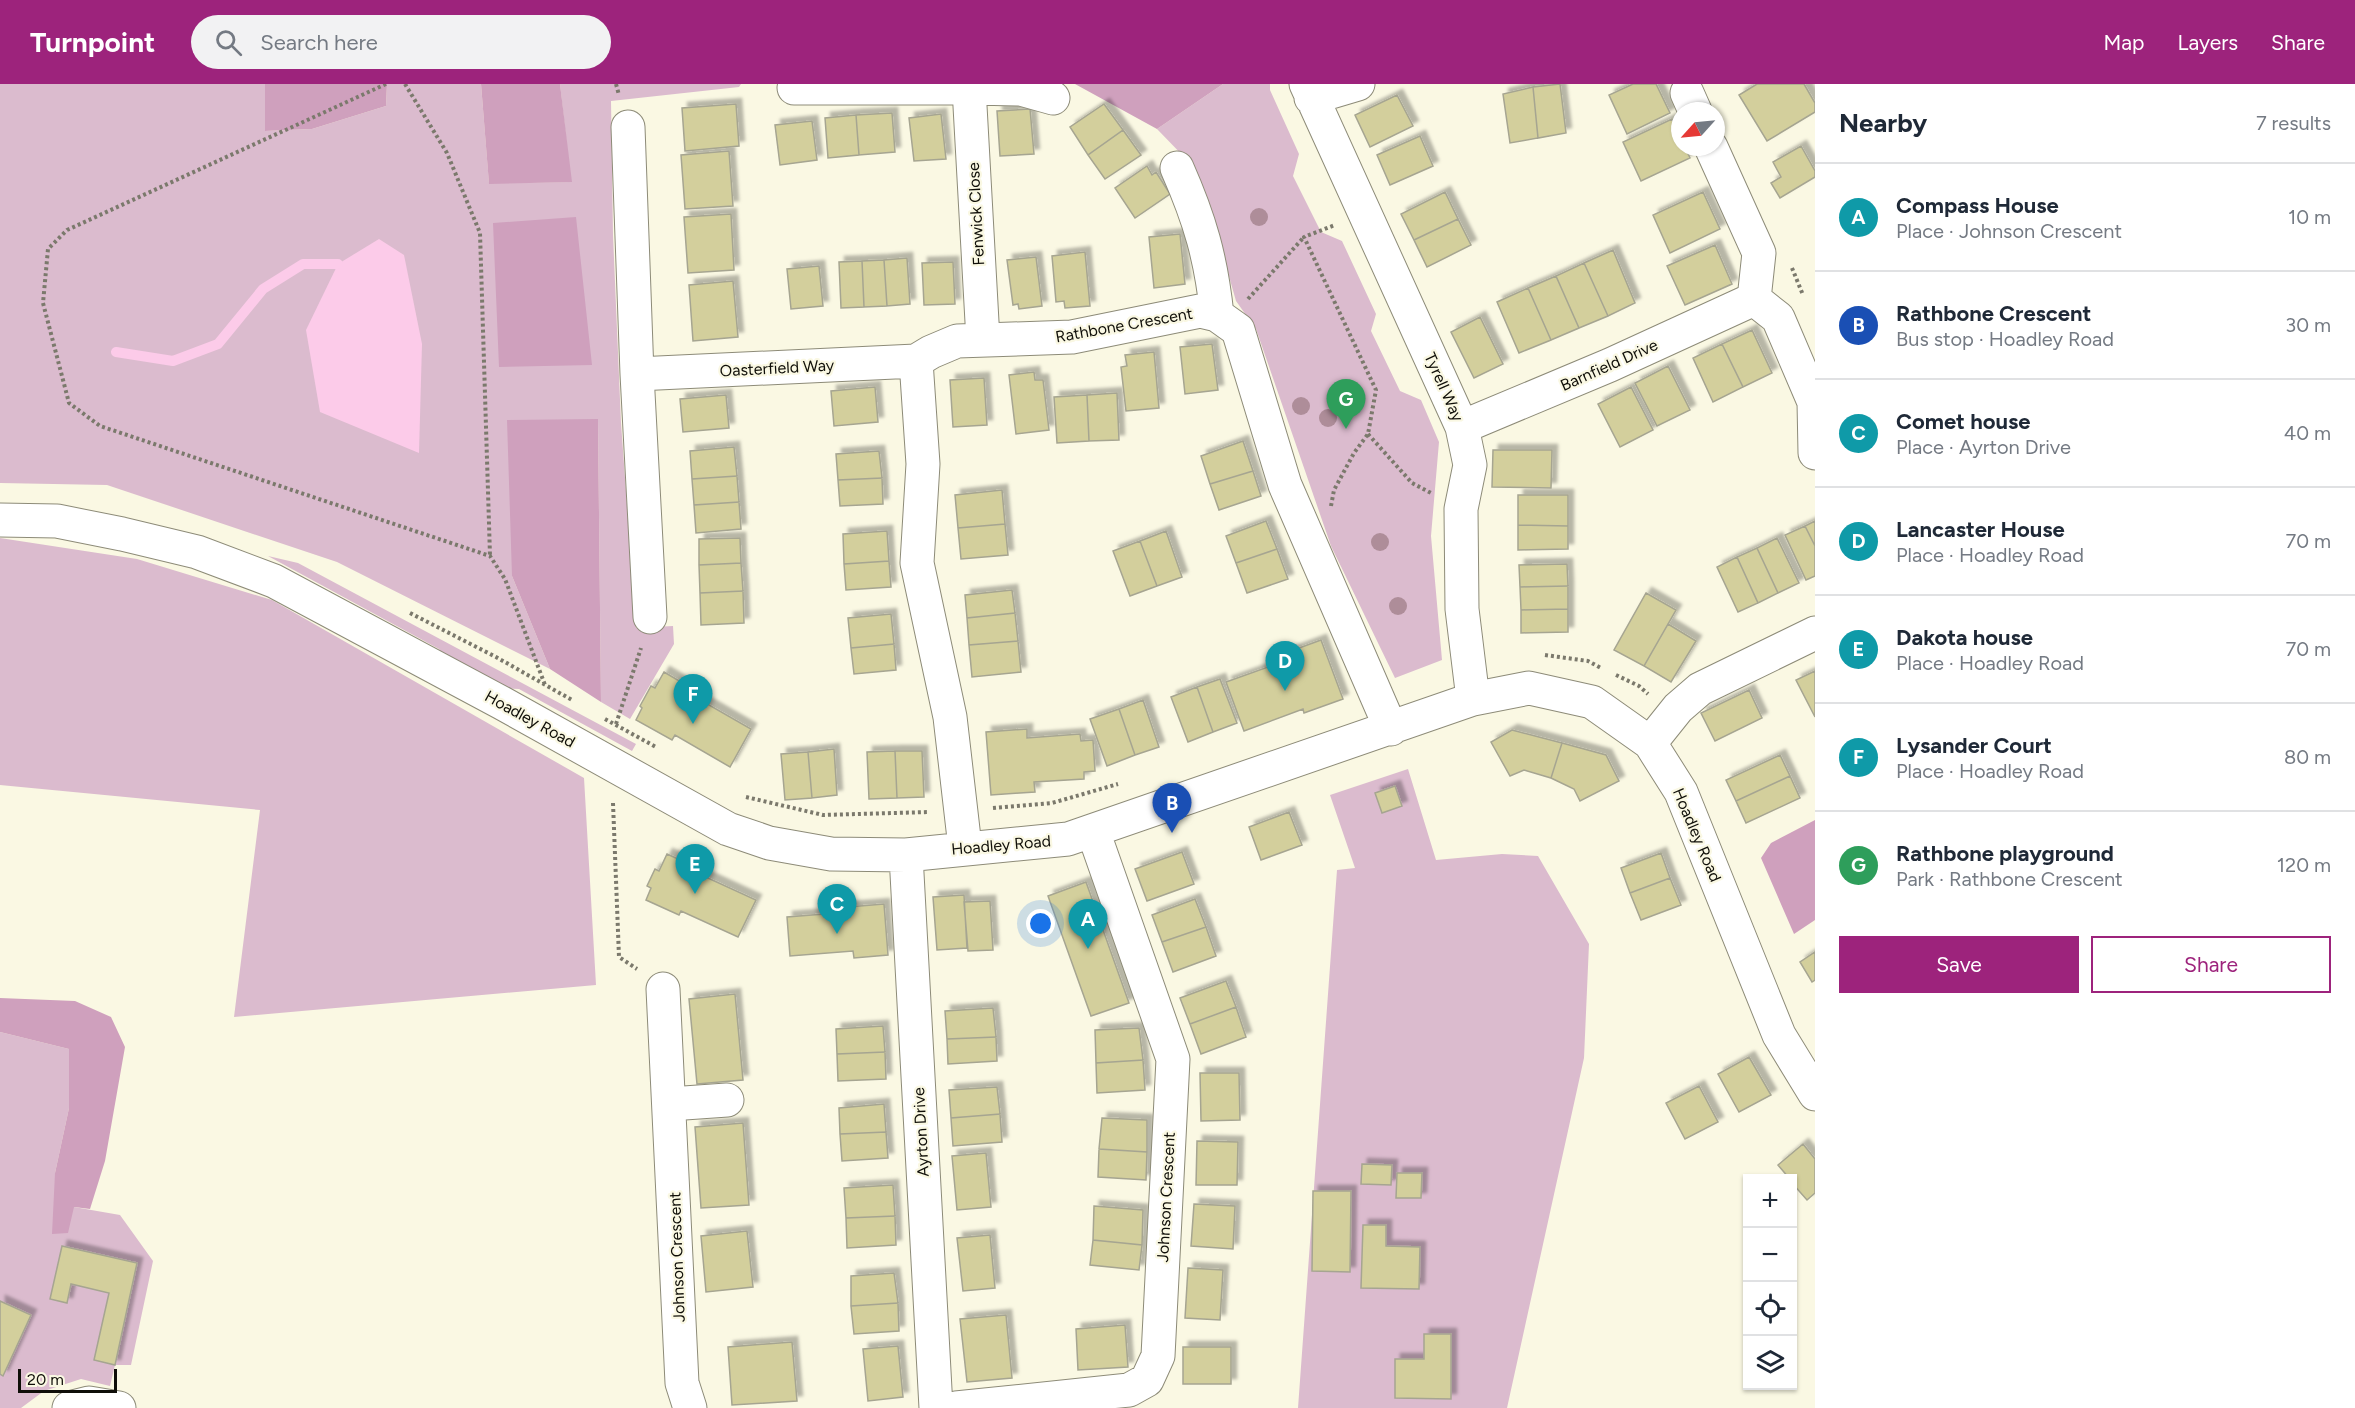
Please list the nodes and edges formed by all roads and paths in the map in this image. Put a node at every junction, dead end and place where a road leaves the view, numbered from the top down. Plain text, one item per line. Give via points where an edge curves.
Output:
1 (386, 84) edge
2 (405, 84) edge
3 (1359, 84) edge
4 (794, 88) dead end
5 (969, 88) junction
6 (1309, 91) edge
7 (1053, 98) dead end
8 (628, 127) dead end
9 (1715, 156) edge
10 (1178, 168) dead end
11 (1364, 213) junction
12 (1304, 237) junction
13 (1754, 299) junction
14 (1222, 319) junction
15 (983, 340) junction
16 (916, 361) junction
17 (637, 374) junction
18 (1462, 428) junction
19 (1368, 434) junction
20 (1814, 451) edge
21 (1331, 509) dead end
22 (1461, 509) junction
23 (0, 520) edge
24 (490, 556) junction
25 (651, 617) joint
26 (1815, 633) edge
27 (1542, 654) dead end
28 (546, 685) dead end
29 (1473, 699) junction
30 (1672, 717) junction
31 (615, 724) dead end
32 (1391, 729) junction
33 (1650, 743) junction
34 (1127, 781) dead end
35 (744, 797) dead end
36 (613, 802) dead end
37 (981, 809) dead end
38 (940, 812) dead end
39 (1093, 831) junction
40 (965, 848) junction
41 (906, 855) junction
42 (663, 989) joint
43 (1815, 1094) edge
44 (727, 1100) dead end
45 (670, 1104) junction
46 (69, 1408) edge
47 (119, 1408) edge
48 (690, 1408) edge
49 (936, 1408) edge
50 (956, 1408) edge

1 - 24 path via 67,230 48,249 43,303 69,403 100,426
2 - 24 path via 447,153 480,233
3 - 6 street, Tyrell Way
4 - 5 street
5 - 7 street via 1021,89
5 - 15 street, Fenwick Close
6 - 11 street, Tyrell Way
8 - 17 street
9 - 13 street via 1759,252
10 - 14 street, Rathbone Crescent via 1197,212
11 - 12 path
11 - 18 street, Tyrell Way
12 - 14 path
12 - 19 path via 1376,390
13 - 18 street, Barnfield Drive
13 - 20 street via 1778,318 1814,402
14 - 15 street, Rathbone Crescent via 1200,311 1072,337
14 - 32 street, Rathbone Crescent via 1238,330 1285,485
15 - 16 street, Rathbone Crescent via 957,341
16 - 17 street, Oasterfield Way
16 - 40 street via 923,464 916,562 950,717
17 - 25 street
18 - 22 street, Tyrell Way via 1470,465
19 - 21 path via 1334,490
19 - 22 path via 1412,483
22 - 29 street, Tyrell Way via 1462,609
23 - 41 street, Hoadley Road via 57,521 208,556 274,581 728,829 769,843 831,854
24 - 28 path via 505,579
25 - 31 path
26 - 30 street via 1700,689
27 - 30 path via 1588,661 1639,686
29 - 32 street, Hoadley Road
29 - 33 street, Hoadley Road via 1529,688 1592,702
30 - 33 street
32 - 39 street, Hoadley Road
33 - 43 street, Hoadley Road via 1681,792 1779,1035
34 - 37 path via 1052,803
35 - 38 path via 823,815
36 - 42 path via 619,957
39 - 40 street, Hoadley Road via 1068,839
39 - 50 street, Johnson Crescent via 1173,1059 1158,1356 1148,1380 1129,1390
40 - 41 street, Hoadley Road
41 - 49 street, Ayrton Drive
42 - 45 street, Johnson Crescent
44 - 45 street
45 - 48 street, Johnson Crescent via 682,1383
46 - 47 street via 89,1403

